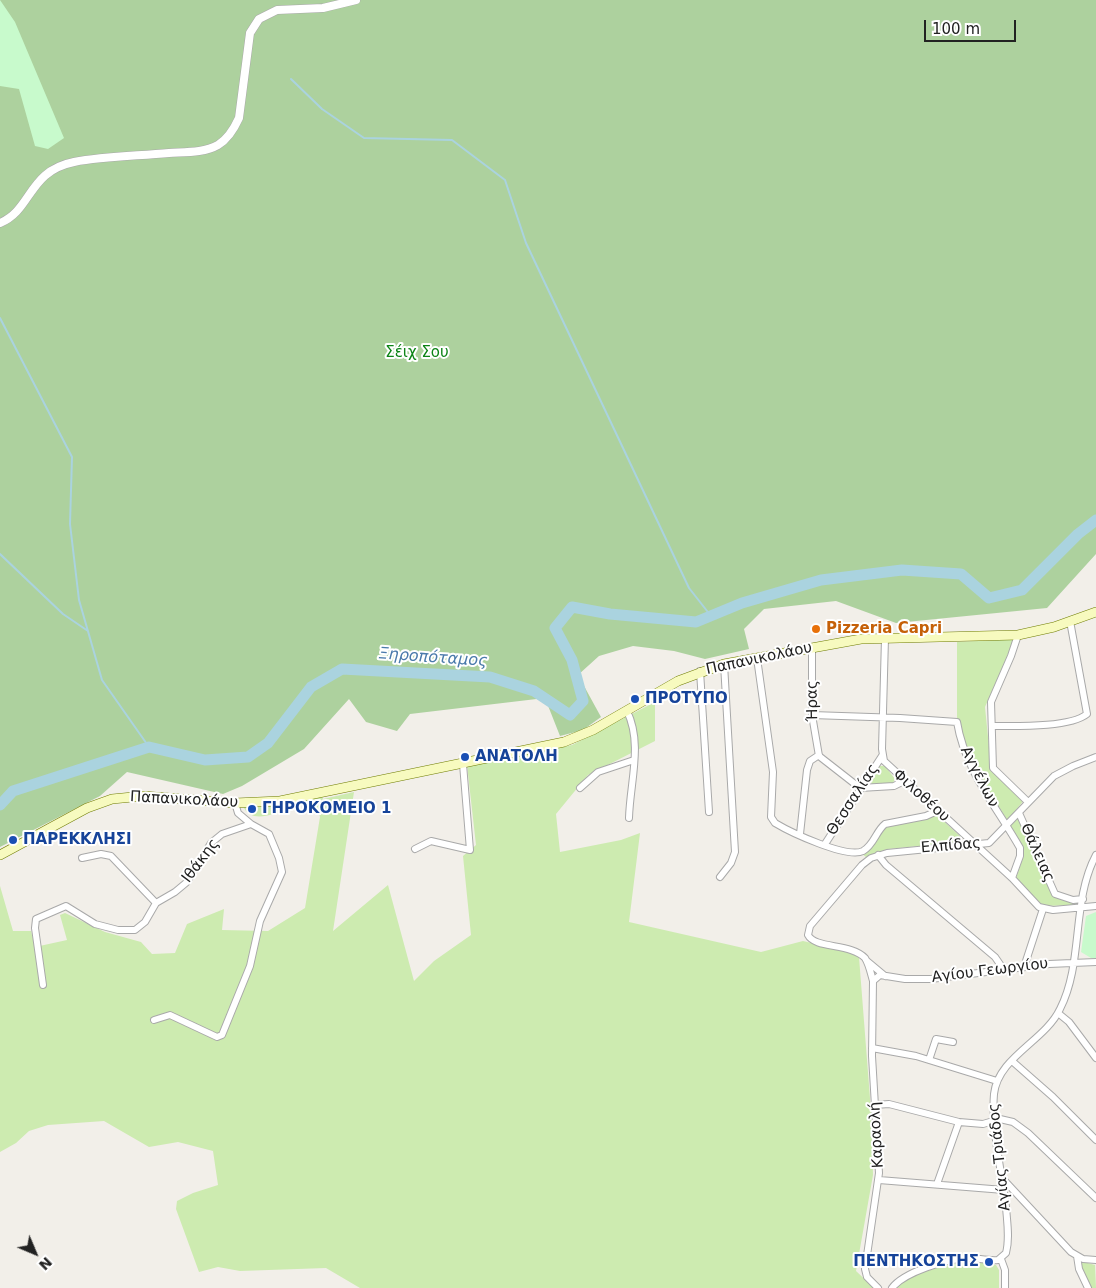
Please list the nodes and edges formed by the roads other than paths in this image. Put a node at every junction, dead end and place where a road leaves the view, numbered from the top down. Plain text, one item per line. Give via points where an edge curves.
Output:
1 (356, 0) edge
2 (0, 223) edge
3 (1096, 612) edge
4 (1070, 621) junction
5 (1018, 635) junction
6 (885, 638) junction
7 (812, 647) junction
8 (757, 658) junction
9 (724, 664) junction
10 (700, 671) junction
11 (627, 711) junction
12 (812, 716) junction
13 (883, 717) junction
14 (992, 726) junction
15 (819, 755) junction
16 (882, 756) junction
17 (1096, 757) edge
18 (634, 760) junction
19 (464, 764) junction
20 (904, 781) junction
21 (580, 788) dead end
22 (860, 788) junction
23 (1028, 802) junction
24 (235, 803) junction
25 (937, 811) junction
26 (709, 812) dead end
27 (1019, 813) junction
28 (629, 818) dead end
29 (251, 824) junction
30 (1007, 826) junction
31 (800, 834) junction
32 (824, 844) junction
33 (975, 844) junction
34 (415, 850) dead end
35 (0, 855) edge
36 (878, 855) junction
37 (1096, 855) edge
38 (82, 858) dead end
39 (720, 877) dead end
40 (1012, 878) junction
41 (1083, 899) junction
42 (156, 903) junction
43 (1096, 906) edge
44 (1082, 908) junction
45 (1043, 910) junction
46 (866, 961) junction
47 (1073, 962) junction
48 (1096, 962) edge
49 (1024, 967) junction
50 (1004, 970) junction
51 (885, 976) junction
52 (874, 979) junction
53 (43, 985) dead end
54 (1058, 1013) junction
55 (154, 1020) dead end
56 (953, 1042) dead end
57 (872, 1048) junction
58 (1096, 1058) edge
59 (928, 1060) junction
60 (1012, 1061) junction
61 (997, 1081) junction
62 (875, 1105) junction
63 (994, 1121) junction
64 (958, 1122) junction
65 (1096, 1140) edge
66 (1003, 1179) junction
67 (879, 1180) junction
68 (937, 1184) junction
69 (1004, 1190) junction
70 (1096, 1198) edge
71 (1077, 1256) junction
72 (1001, 1259) junction
73 (1096, 1260) edge
74 (878, 1288) edge
75 (892, 1288) edge
76 (1005, 1288) edge
77 (1088, 1288) edge

1 - 2 street via 323,8 276,10 259,19 250,33 239,118 234,129 219,144 202,150 103,158 56,167 42,176 15,212
3 - 4 main road, Παπανικολάου
4 - 5 main road, Παπανικολάου
4 - 14 street via 1088,712 1079,718 1052,724
5 - 6 main road, Παπανικολάου
5 - 14 street, Θάλειας via 991,701
6 - 7 main road, Παπανικολάου
6 - 13 street
7 - 8 main road, Παπανικολάου
7 - 12 street, Ήρας
8 - 9 main road, Παπανικολάου
8 - 31 street via 773,772 771,817 775,823
9 - 10 main road, Παπανικολάου
9 - 39 street via 735,852 732,862
10 - 11 main road, Παπανικολάου
10 - 26 street
11 - 18 street via 636,740
11 - 19 main road, Παπανικολάου via 586,734 564,742
12 - 13 street, Αγγέλων
12 - 15 street, Ήρας
13 - 16 street
13 - 30 street, Αγγέλων via 957,722 961,744 972,768
14 - 23 street, Θάλειας via 994,770
15 - 22 street
15 - 31 street via 810,761 807,770
16 - 20 street, Φιλοθέου
16 - 22 street, Θεσσαλίας
17 - 23 street, Ελπίδας via 1056,774
18 - 21 street via 598,772
18 - 28 street
19 - 24 main road, Παπανικολάου via 294,799
19 - 34 street via 470,850 430,840
20 - 22 street via 894,786
20 - 25 street, Φιλοθέου
22 - 32 street, Θεσσαλίας
23 - 27 street, Ελπίδας
24 - 29 street via 237,811
24 - 35 main road, Παπανικολάου via 143,796 112,799 87,808
25 - 32 street via 885,824 866,849 856,852
25 - 33 street, Φιλοθέου
27 - 30 street, Ελπίδας
27 - 41 street, Θάλειας via 1055,894 1073,900
29 - 42 street, Ιθάκης via 222,834 211,843 187,882
29 - 55 street via 268,834 282,872 260,921 250,966 222,1035 217,1037 170,1015
30 - 33 street, Ελπίδας via 991,842
30 - 40 street, Αγγέλων via 1021,851
31 - 32 street
33 - 36 street, Ελπίδας
33 - 40 street, Φιλοθέου
36 - 46 street, Ελπίδας via 860,867 808,930 814,941 847,948
36 - 50 street via 995,957
37 - 41 street, Αγίας Τριάδος
38 - 42 street via 101,854 111,856
40 - 45 street, Φιλοθέου
41 - 44 street, Αγίας Τριάδος
42 - 53 street, Ιθάκης via 145,922 131,931 95,924 66,906 36,919 34,928
43 - 44 street
44 - 45 street
44 - 47 street, Αγίας Τριάδος via 1077,958
45 - 49 street
46 - 51 street
46 - 52 street
47 - 48 street, Αγίου Γεωργίου
47 - 49 street, Αγίου Γεωργίου
47 - 54 street, Αγίας Τριάδος
49 - 50 street, Αγίου Γεωργίου
50 - 51 street, Αγίου Γεωργίου via 924,979
51 - 52 street, Αγίου Γεωργίου
52 - 57 street, Καραολή
54 - 58 street via 1070,1022
54 - 60 street, Αγίας Τριάδος
56 - 59 street via 936,1039
57 - 59 street
57 - 62 street, Καραολή
59 - 61 street
60 - 61 street, Αγίας Τριάδος
60 - 65 street
61 - 63 street, Αγίας Τριάδος
62 - 64 street via 889,1104
62 - 67 street, Καραολή
63 - 64 street via 983,1124
63 - 66 street, Αγίας Τριάδος
63 - 70 street via 1007,1120 1022,1128
64 - 68 street
66 - 69 street, Αγίας Τριάδος
66 - 71 street
67 - 68 street
67 - 74 street, Καραολή via 865,1269 868,1278
68 - 69 street
69 - 72 street, Αγίας Τριάδος via 1008,1243
71 - 73 street
71 - 77 street
72 - 75 street via 952,1260 911,1274
72 - 76 street

